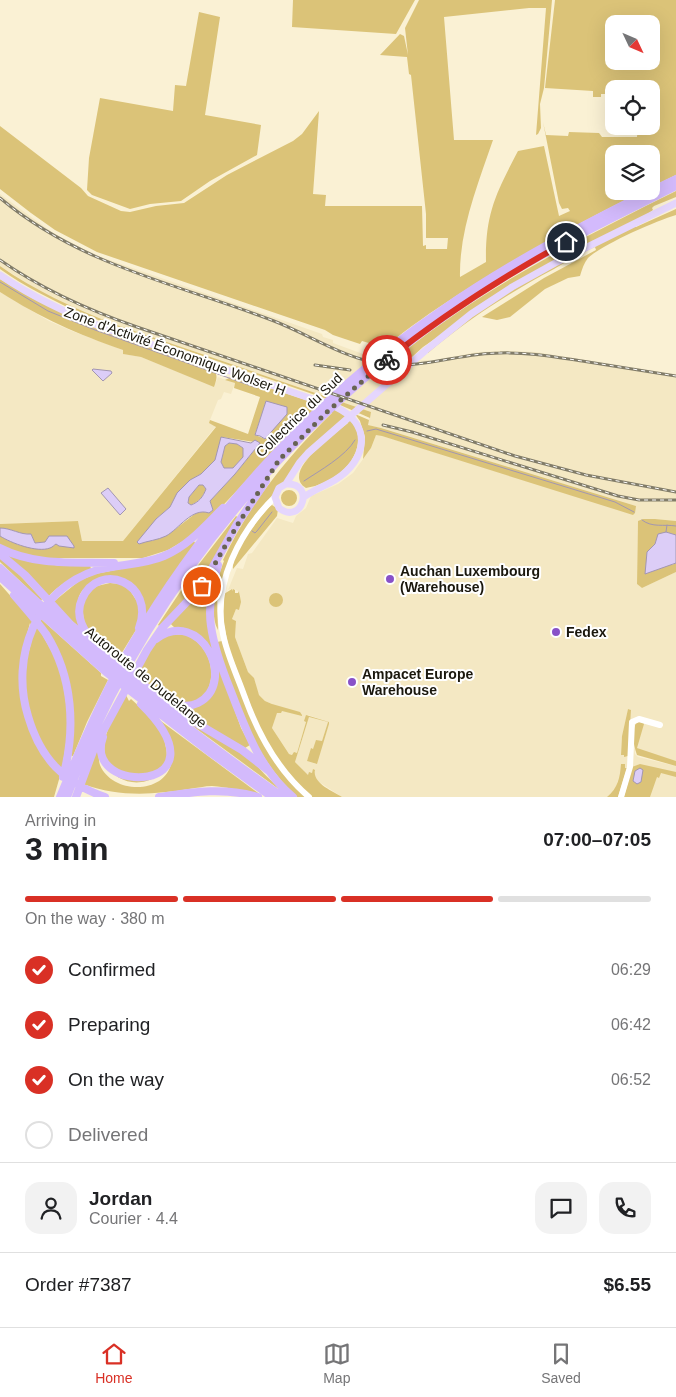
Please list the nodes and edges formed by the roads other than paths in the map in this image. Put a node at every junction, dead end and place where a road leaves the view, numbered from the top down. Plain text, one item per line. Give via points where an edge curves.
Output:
1 (676, 179) edge
2 (676, 186) edge
3 (660, 187) edge
4 (633, 200) edge
5 (676, 203) edge
6 (0, 275) edge
7 (397, 348) junction
8 (324, 410) junction
9 (279, 460) junction
10 (295, 470) junction
11 (248, 484) junction
12 (286, 484) junction
13 (298, 487) junction
14 (319, 487) junction
15 (304, 497) junction
16 (276, 501) junction
17 (226, 545) junction
18 (0, 548) edge
19 (0, 554) edge
20 (131, 564) junction
21 (0, 568) edge
22 (0, 577) edge
23 (133, 644) junction
24 (97, 646) junction
25 (146, 650) junction
26 (129, 666) junction
27 (106, 672) junction
28 (117, 688) junction
29 (150, 690) junction
30 (108, 721) junction
31 (660, 725) dead end
32 (269, 771) junction
33 (110, 778) dead end
34 (71, 782) edge
35 (149, 786) dead end
36 (169, 796) edge
37 (58, 797) edge
38 (68, 797) edge
39 (106, 797) edge
40 (159, 797) edge
41 (258, 797) edge
42 (272, 797) edge
43 (283, 797) edge
44 (294, 797) edge
45 (309, 797) edge
46 (621, 797) edge

1 - 3 highway, Collectrice du Sud
2 - 7 highway, Collectrice du Sud via 528,264
4 - 7 highway, Collectrice du Sud via 562,236 483,282 440,311
5 - 10 main road via 571,255 471,314 345,420 304,457
6 - 14 main road, Zone d'Activité Économique Wolser H via 33,296 87,321 347,413 359,430 359,453 342,475
7 - 8 highway, Collectrice du Sud
8 - 9 highway, Collectrice du Sud
8 - 11 highway, Collectrice du Sud
9 - 17 highway
9 - 26 highway, Collectrice du Sud via 198,558
10 - 12 main road
10 - 13 main road
11 - 20 highway via 177,549 152,560
11 - 23 highway, Collectrice du Sud via 210,530
12 - 13 main road
12 - 16 main road via 278,488
13 - 14 main road, Zone d'Activité Économique Wolser H via 306,490
13 - 15 main road
14 - 15 main road, Zone d'Activité Économique Wolser H
15 - 16 main road via 302,505 295,511 282,510
16 - 45 main road via 267,505 247,531 230,567 222,595 221,620 227,650 265,744 280,766
17 - 25 highway via 202,586
17 - 32 highway via 212,586 211,625 241,719
18 - 20 highway via 38,560
19 - 24 highway via 25,575 70,624
20 - 39 highway via 83,576 56,594 31,630 24,658 23,691 27,713 50,761 88,791
21 - 43 highway, Autoroute de Dudelange via 56,620 164,710
22 - 27 highway, Autoroute de Dudelange
22 - 34 highway via 47,636 61,667 71,714
23 - 24 highway via 142,620 142,603 127,584 107,580 88,589 78,610 81,625
23 - 26 highway, Collectrice du Sud
24 - 29 highway
25 - 26 highway
25 - 29 highway via 170,631 183,630 208,648 215,672 209,694 194,704 174,704
26 - 28 highway, Collectrice du Sud
27 - 35 highway via 154,718 169,742 171,755 168,766 162,776
27 - 42 highway, Autoroute de Dudelange
28 - 30 highway
28 - 34 highway
29 - 32 highway
30 - 33 highway via 100,752
30 - 34 highway
31 - 46 main road via 639,719 632,722 630,767
32 - 44 highway
34 - 37 highway
34 - 38 highway
36 - 40 highway
36 - 41 highway via 225,790

